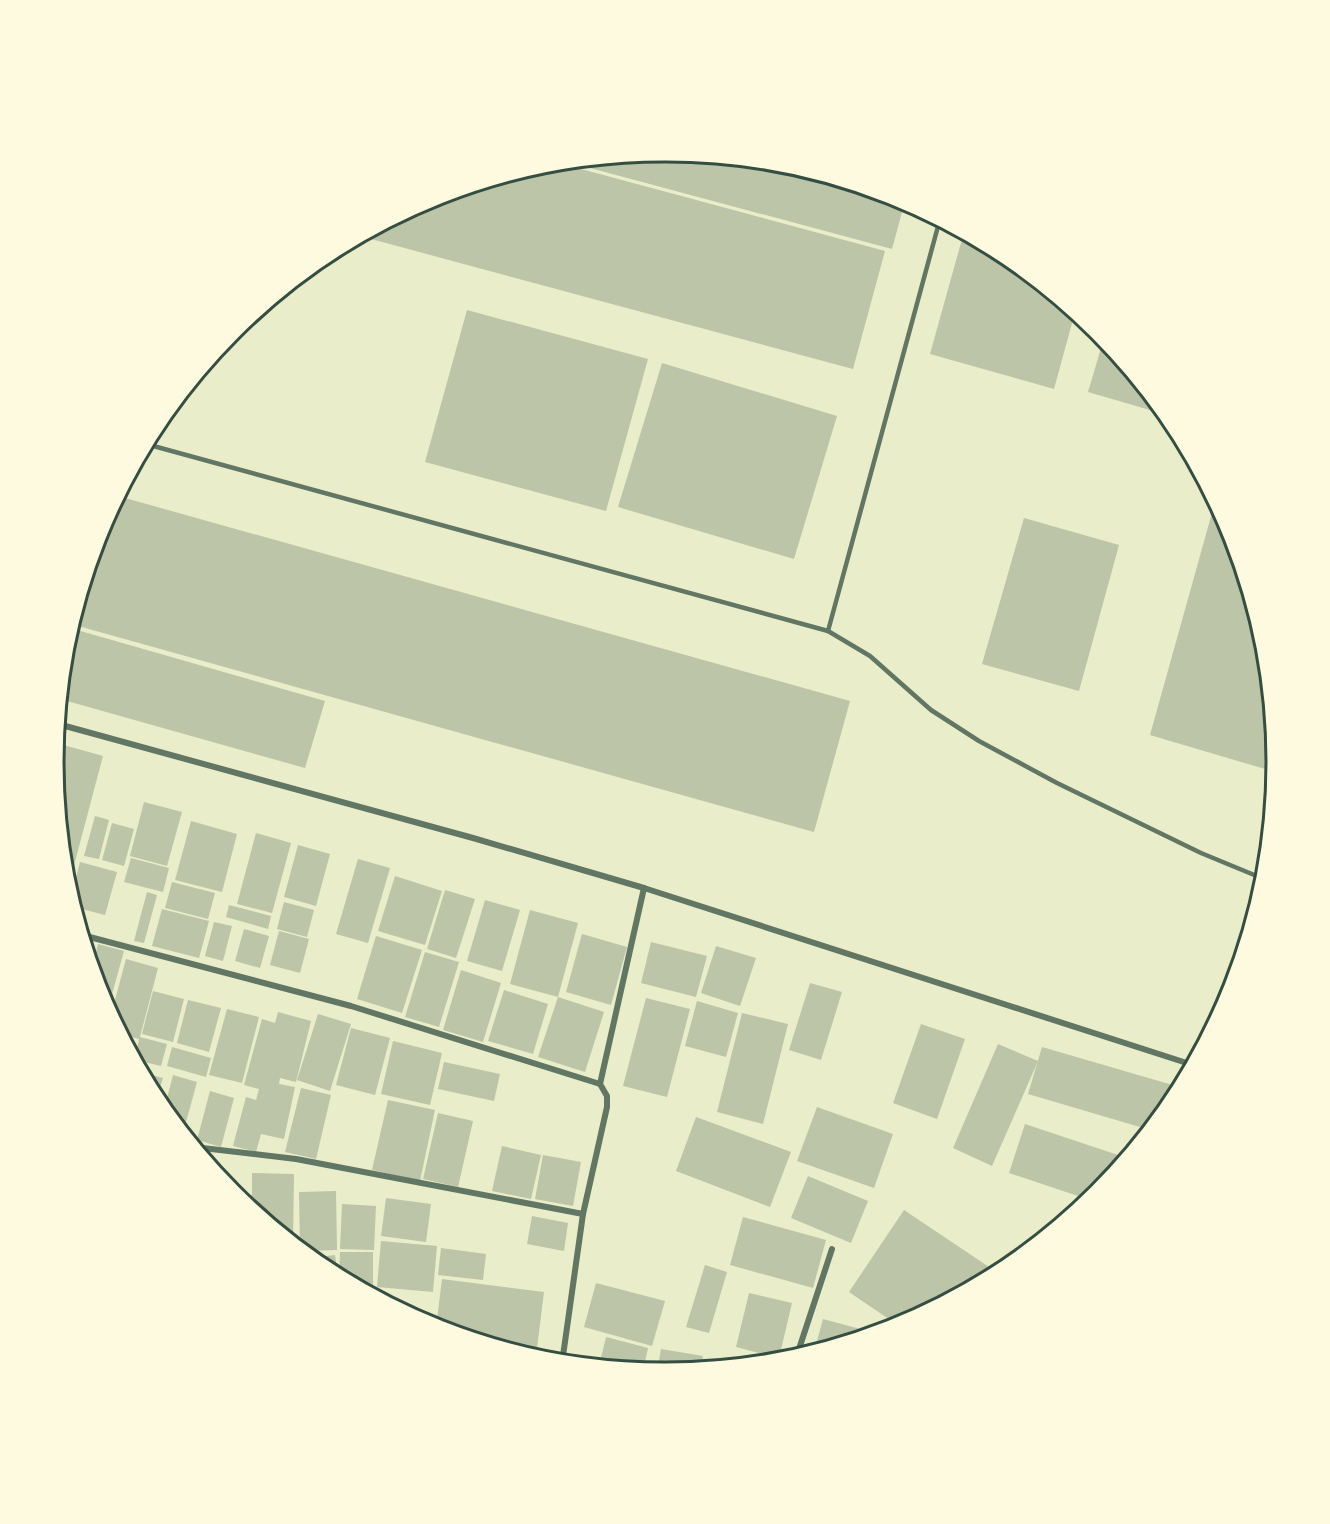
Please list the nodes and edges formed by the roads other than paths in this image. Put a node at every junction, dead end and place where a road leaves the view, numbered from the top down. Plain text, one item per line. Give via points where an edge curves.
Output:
1 (938, 227) edge
2 (155, 446) edge
3 (828, 631) junction
4 (66, 726) edge
5 (1255, 875) edge
6 (644, 888) junction
7 (91, 938) edge
8 (1185, 1062) edge
9 (600, 1084) junction
10 (206, 1148) edge
11 (583, 1214) junction
12 (832, 1249) dead end
13 (800, 1347) edge
14 (563, 1353) edge

1 - 3 lane
2 - 3 lane
3 - 5 lane via 870,656 931,710 979,741 1057,783
4 - 6 street
6 - 8 street
6 - 9 street
7 - 9 street via 351,1006
9 - 11 street via 607,1096 607,1107
10 - 11 street via 296,1159
11 - 14 street
12 - 13 street

